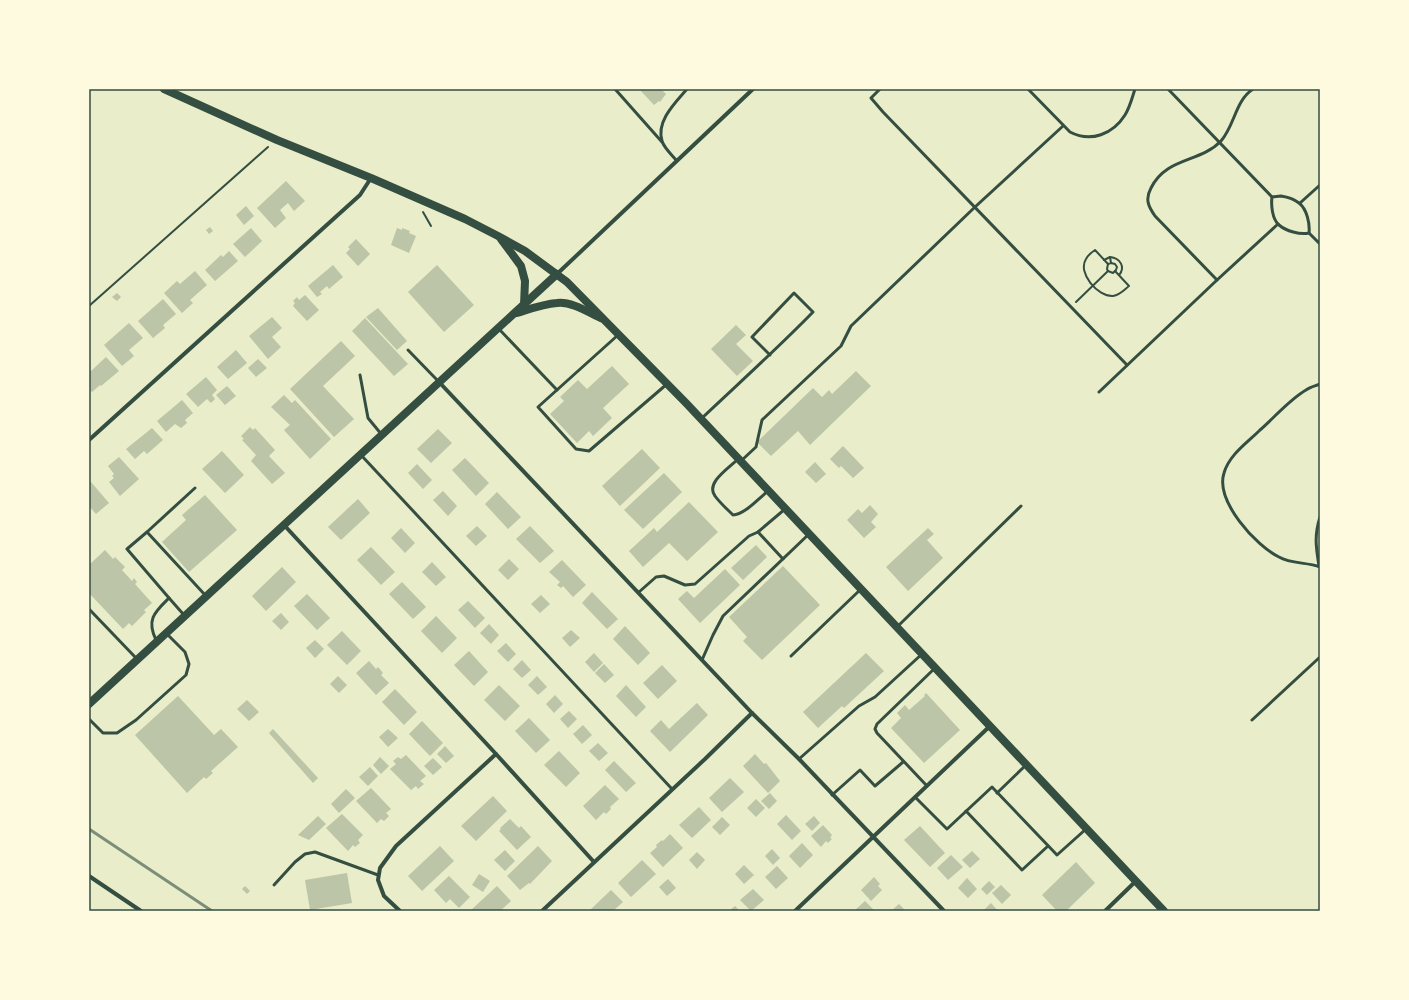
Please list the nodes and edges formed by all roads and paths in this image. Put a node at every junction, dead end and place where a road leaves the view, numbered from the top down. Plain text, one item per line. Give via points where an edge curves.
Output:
1 (164, 89) edge
2 (615, 89) edge
3 (687, 89) edge
4 (753, 89) edge
5 (880, 89) edge
6 (1028, 89) edge
7 (1135, 89) edge
8 (1168, 89) edge
9 (1253, 89) edge
10 (1063, 126) junction
11 (277, 140) junction
12 (662, 142) junction
13 (1220, 142) junction
14 (677, 161) junction
15 (371, 178) junction
16 (1320, 185) edge
17 (1272, 197) junction
18 (1300, 203) junction
19 (975, 207) junction
20 (1278, 224) junction
21 (1309, 233) junction
22 (498, 236) junction
23 (1320, 244) edge
24 (1110, 257) junction
25 (1104, 260) junction
26 (1111, 263) junction
27 (1108, 264) junction
28 (1117, 268) junction
29 (1122, 268) junction
30 (1108, 272) junction
31 (1115, 272) junction
32 (557, 274) junction
33 (1119, 275) junction
34 (1217, 280) junction
35 (1094, 286) junction
36 (524, 305) junction
37 (89, 306) edge
38 (1071, 307) junction
39 (514, 314) junction
40 (606, 320) junction
41 (498, 328) junction
42 (619, 334) junction
43 (408, 350) dead end
44 (770, 355) junction
45 (1127, 365) junction
46 (360, 375) dead end
47 (439, 382) junction
48 (667, 384) junction
49 (1320, 384) edge
50 (557, 390) junction
51 (1099, 392) dead end
52 (700, 419) junction
53 (382, 435) junction
54 (89, 440) edge
55 (361, 455) junction
56 (739, 460) junction
57 (195, 488) dead end
58 (768, 491) junction
59 (1021, 506) dead end
60 (785, 509) junction
61 (1320, 517) edge
62 (284, 525) junction
63 (147, 532) junction
64 (758, 532) junction
65 (809, 534) junction
66 (783, 560) junction
67 (1319, 567) edge
68 (861, 590) junction
69 (638, 592) junction
70 (206, 596) junction
71 (170, 598) junction
72 (89, 609) edge
73 (185, 616) junction
74 (896, 627) junction
75 (166, 633) junction
76 (157, 641) junction
77 (922, 654) junction
78 (791, 656) dead end
79 (1320, 657) edge
80 (137, 660) junction
81 (702, 660) junction
82 (935, 668) junction
83 (89, 704) edge
84 (752, 712) junction
85 (89, 719) edge
86 (1252, 720) dead end
87 (990, 726) junction
88 (496, 754) junction
89 (800, 760) junction
90 (903, 762) junction
91 (1026, 765) junction
92 (927, 786) junction
93 (672, 789) junction
94 (997, 793) junction
95 (832, 795) junction
96 (915, 797) junction
97 (966, 811) junction
98 (1086, 829) junction
99 (873, 836) junction
100 (1048, 846) junction
101 (594, 862) junction
102 (378, 875) junction
103 (89, 876) edge
104 (1136, 881) junction
105 (274, 885) dead end
106 (141, 911) edge
107 (400, 911) edge
108 (542, 911) edge
109 (795, 911) edge
110 (944, 911) edge
111 (1105, 911) edge
112 (1164, 911) edge

1 - 11 main road
2 - 12 lane
3 - 12 lane via 671,107 661,126
4 - 14 street
5 - 19 lane via 871,98
6 - 10 lane
7 - 10 lane via 1124,116 1107,132 1099,136 1084,137
8 - 13 lane
9 - 13 lane via 1239,105 1227,134
10 - 19 lane
11 - 15 main road
11 - 37 path
12 - 14 lane
13 - 17 lane
13 - 34 lane via 1207,152 1164,171 1155,180 1147,197 1148,206 1155,216
14 - 32 street
15 - 22 main road
15 - 54 street via 360,195
16 - 18 lane
17 - 18 lane via 1281,196
17 - 20 lane via 1271,204
18 - 21 lane via 1310,226
19 - 38 lane
19 - 56 lane via 851,326 841,346 762,420 756,446
20 - 21 lane via 1304,235
20 - 34 lane
21 - 23 lane
22 - 32 main road via 525,251
22 - 36 main road via 521,266 525,281
24 - 25 path
24 - 26 path
24 - 29 path via 1118,259
25 - 27 path
25 - 35 path via 1095,250 1085,259 1086,276
26 - 27 path
26 - 28 path
27 - 30 path
28 - 29 path
28 - 31 path
29 - 33 path
30 - 31 path
30 - 35 path
31 - 33 path
32 - 36 main road
32 - 40 main road
33 - 35 path via 1129,286 1115,296 1105,295
34 - 45 lane
35 - 38 path
36 - 39 main road
38 - 45 lane
39 - 40 main road via 558,302
39 - 41 main road
40 - 42 main road
41 - 47 main road
41 - 50 lane
42 - 48 main road
42 - 50 lane
43 - 47 lane
44 - 44 lane via 813,312 794,293 752,337
44 - 52 lane
45 - 51 lane
46 - 53 lane via 368,418
47 - 53 main road
47 - 69 street
48 - 50 lane via 589,451 576,449 538,407
48 - 52 main road
49 - 67 lane via 1295,398 1238,451 1229,461 1223,475 1223,489 1228,506 1265,549 1280,558
52 - 56 main road
53 - 55 main road
55 - 62 main road
55 - 93 lane
56 - 58 main road
56 - 58 lane via 713,483 714,496 736,515
57 - 63 lane
58 - 60 main road
59 - 74 lane
60 - 64 lane
60 - 65 main road
61 - 67 lane via 1315,541
62 - 70 main road
62 - 88 street
63 - 70 lane
63 - 71 lane via 128,549
64 - 66 lane
64 - 69 lane via 749,536 695,584 685,585 664,576 656,577
65 - 66 lane
65 - 68 main road
66 - 81 lane via 723,616
68 - 74 main road
68 - 78 lane
69 - 81 street
70 - 73 main road
71 - 73 lane
71 - 76 lane via 152,620 152,631
72 - 80 lane
73 - 75 main road
74 - 77 main road
75 - 76 main road
75 - 85 lane via 185,652 189,664 186,675 136,720 117,733 103,733
76 - 80 main road
77 - 82 main road
77 - 89 lane via 875,697 859,706
79 - 86 lane
80 - 83 main road
81 - 84 street
82 - 87 main road
82 - 90 lane via 875,728
84 - 89 street
84 - 93 street
87 - 91 main road
87 - 92 street
88 - 101 street
88 - 102 street via 396,846
89 - 95 street
90 - 92 lane
90 - 95 lane via 875,786 860,770
91 - 94 lane
91 - 98 main road
92 - 96 street
93 - 101 street
94 - 97 lane via 992,787
94 - 100 lane
95 - 99 street
96 - 97 lane via 947,829
96 - 99 street
97 - 100 lane via 1022,870
98 - 100 lane via 1057,855
98 - 104 main road
99 - 109 street
99 - 110 street
101 - 108 street
102 - 105 lane via 315,852 304,854
102 - 107 street via 379,886 384,896
103 - 106 street
104 - 111 street
104 - 112 main road

